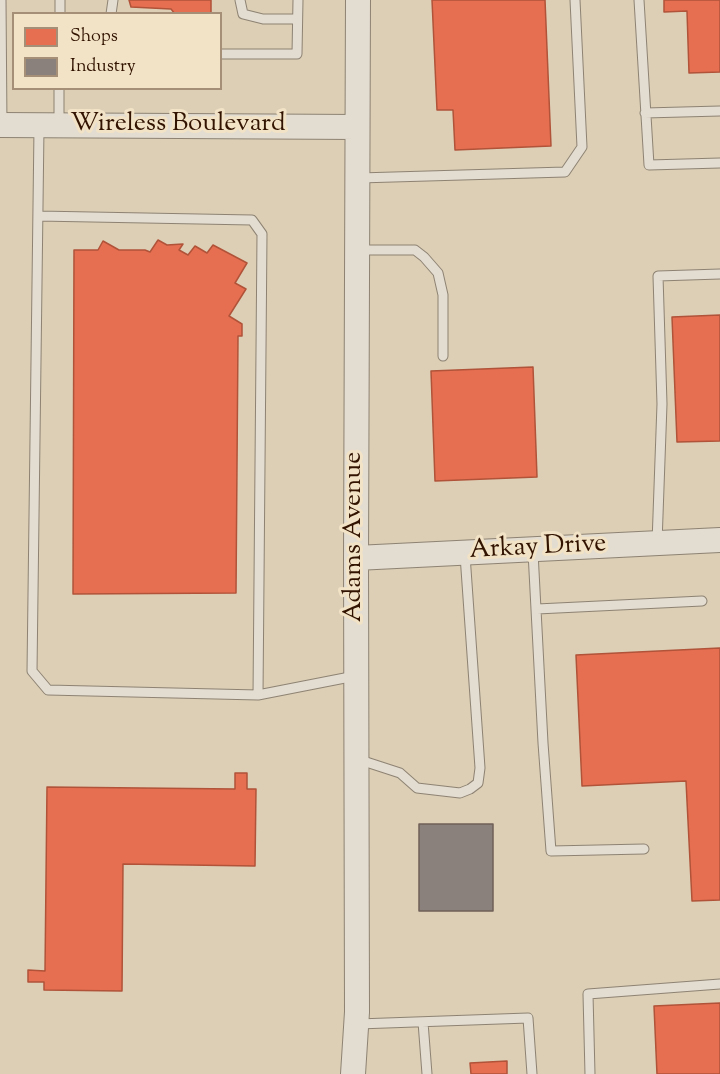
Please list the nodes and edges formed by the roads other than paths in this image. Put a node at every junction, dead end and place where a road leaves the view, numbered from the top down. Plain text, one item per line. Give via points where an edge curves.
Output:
1 (2, 0) edge
2 (240, 0) edge
3 (297, 0) edge
4 (358, 0) edge
5 (575, 0) edge
6 (639, 0) edge
7 (297, 19) junction
8 (1, 29) edge
9 (222, 54) edge
10 (59, 90) edge
11 (720, 111) edge
12 (645, 113) junction
13 (1, 125) edge
14 (49, 125) junction
15 (357, 127) junction
16 (720, 163) edge
17 (356, 178) junction
18 (38, 216) junction
19 (356, 250) junction
20 (720, 274) edge
21 (443, 356) dead end
22 (720, 540) edge
23 (657, 543) junction
24 (533, 549) junction
25 (465, 552) junction
26 (356, 558) junction
27 (702, 601) dead end
28 (537, 609) junction
29 (356, 676) junction
30 (258, 695) junction
31 (356, 759) junction
32 (644, 849) dead end
33 (720, 984) edge
34 (423, 1022) junction
35 (357, 1024) junction
36 (353, 1074) edge
37 (427, 1074) edge
38 (532, 1074) edge
39 (590, 1074) edge

1 - 8 lane
2 - 7 lane via 243,14 263,19
3 - 7 lane
4 - 15 street, Adams Avenue
5 - 17 lane via 582,147 565,172
6 - 12 lane
7 - 9 lane via 297,54
8 - 13 lane
10 - 14 lane
11 - 12 lane
12 - 16 lane via 649,165
13 - 14 street, Wireless Boulevard
14 - 15 street, Wireless Boulevard
14 - 18 lane
15 - 17 street, Adams Avenue
17 - 19 street, Adams Avenue
18 - 30 lane via 32,671 48,690
18 - 30 lane via 252,220 262,234
19 - 21 lane via 415,250 438,273 443,295
19 - 26 street, Adams Avenue
20 - 23 lane via 658,276 662,404
22 - 23 street, Arkay Drive
23 - 24 street, Arkay Drive
24 - 25 street, Arkay Drive
24 - 28 lane
25 - 26 street, Arkay Drive
25 - 31 lane via 478,783 460,793 417,788 400,773
26 - 29 street, Adams Avenue
27 - 28 lane
28 - 32 lane via 551,851
29 - 30 lane
29 - 31 street, Adams Avenue
31 - 35 street, Adams Avenue
33 - 39 lane via 588,994
34 - 35 lane
34 - 37 lane
34 - 38 lane via 528,1018
35 - 36 street, Adams Avenue

